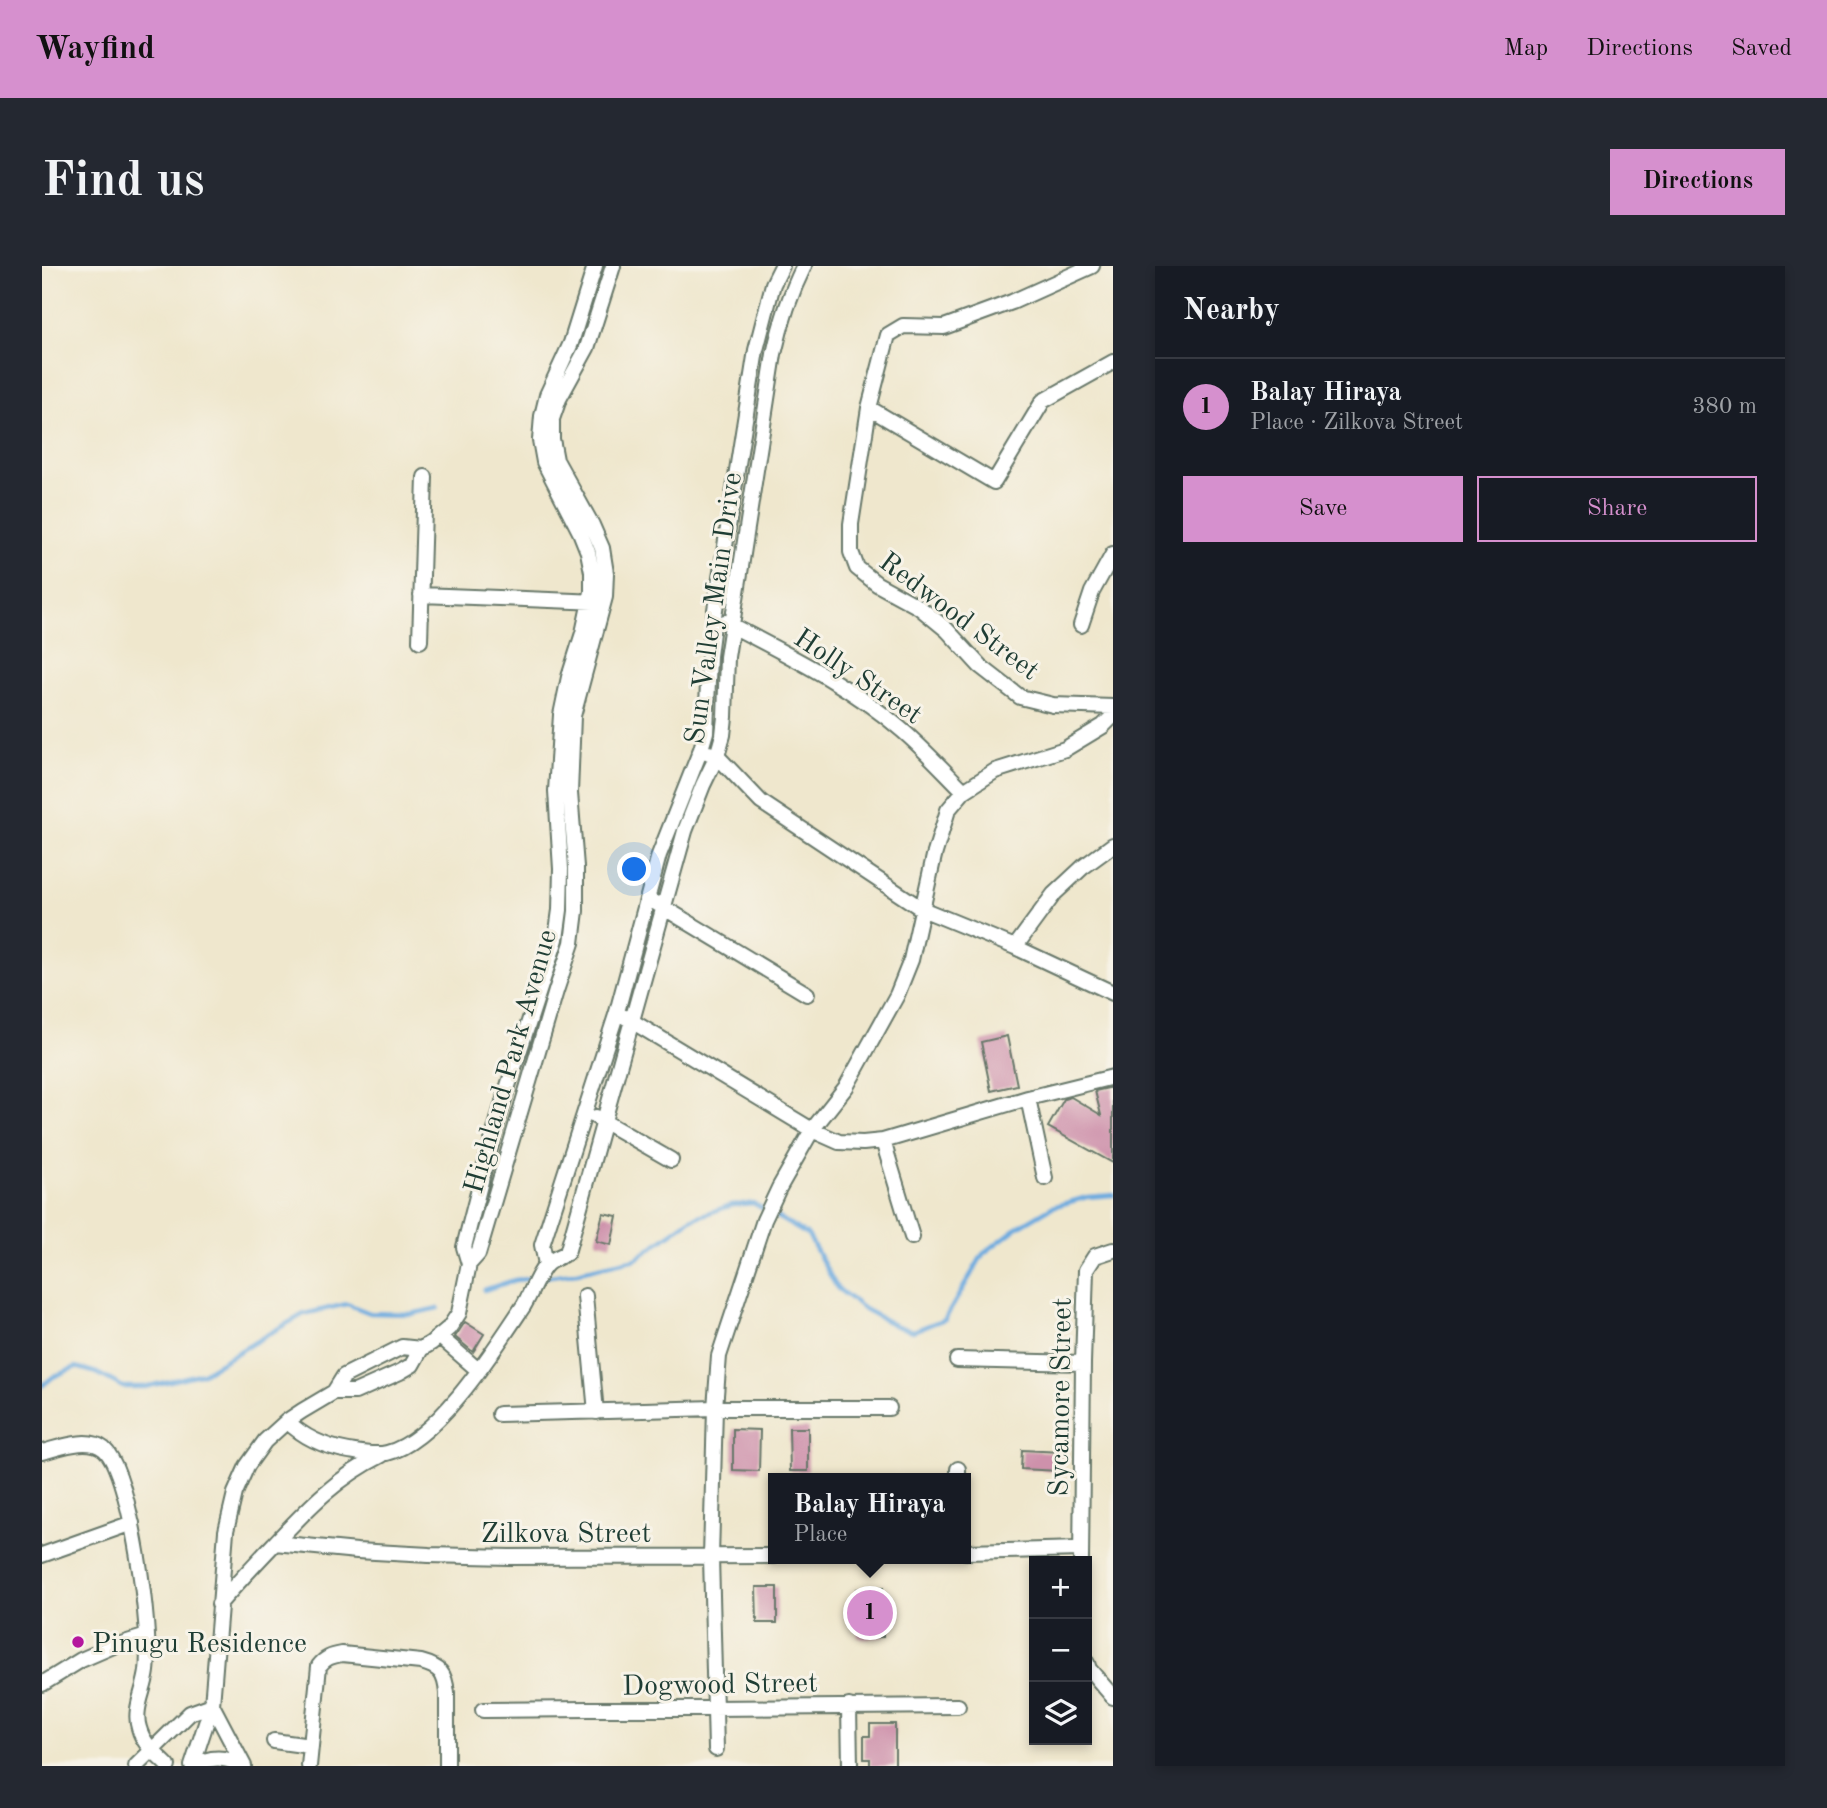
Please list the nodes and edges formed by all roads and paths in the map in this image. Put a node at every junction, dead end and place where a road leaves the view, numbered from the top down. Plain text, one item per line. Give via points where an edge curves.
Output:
1 (595, 266) edge
2 (613, 266) edge
3 (782, 266) edge
4 (804, 266) edge
5 (1093, 266) edge
6 (1113, 362) edge
7 (553, 397) junction
8 (869, 408) junction
9 (425, 477) dead end
10 (1113, 554) edge
11 (422, 595) junction
12 (597, 601) junction
13 (714, 617) junction
14 (1080, 625) dead end
15 (732, 626) junction
16 (420, 641) dead end
17 (1113, 707) edge
18 (1113, 716) edge
19 (701, 749) junction
20 (717, 756) junction
21 (964, 791) junction
22 (1113, 845) edge
23 (648, 899) junction
24 (663, 906) junction
25 (922, 909) junction
26 (1016, 947) junction
27 (1113, 993) edge
28 (807, 994) dead end
29 (617, 1012) junction
30 (632, 1021) junction
31 (1113, 1077) edge
32 (1028, 1098) junction
33 (585, 1111) junction
34 (604, 1122) junction
35 (812, 1130) junction
36 (883, 1141) junction
37 (671, 1160) dead end
38 (1045, 1178) dead end
39 (912, 1237) dead end
40 (1113, 1250) edge
41 (544, 1267) junction
42 (585, 1296) dead end
43 (440, 1336) junction
44 (421, 1349) junction
45 (957, 1360) dead end
46 (1083, 1363) junction
47 (368, 1364) junction
48 (478, 1370) junction
49 (377, 1382) junction
50 (334, 1392) junction
51 (715, 1408) junction
52 (889, 1408) dead end
53 (596, 1412) junction
54 (499, 1414) dead end
55 (287, 1421) junction
56 (42, 1452) edge
57 (387, 1453) junction
58 (132, 1522) junction
59 (275, 1543) junction
60 (971, 1552) edge
61 (42, 1555) edge
62 (1081, 1555) edge
63 (768, 1556) edge
64 (711, 1558) junction
65 (219, 1604) junction
66 (147, 1636) junction
67 (1092, 1672) edge
68 (42, 1684) edge
69 (1113, 1697) edge
70 (212, 1705) junction
71 (849, 1706) junction
72 (958, 1706) dead end
73 (714, 1708) junction
74 (483, 1710) dead end
75 (274, 1741) dead end
76 (310, 1746) junction
77 (716, 1749) dead end
78 (152, 1750) junction
79 (136, 1766) edge
80 (167, 1766) edge
81 (193, 1766) edge
82 (242, 1766) edge
83 (309, 1766) edge
84 (447, 1766) edge
85 (850, 1766) edge

1 - 7 street, Highland Park Avenue
2 - 7 street, Highland Park Avenue via 587,348
3 - 13 street, Sun Valley Main Drive via 756,350
4 - 15 street, Sun Valley Main Drive via 783,315 774,354
5 - 8 street, Redwood Street via 944,327 903,326 888,335
6 - 8 street via 1043,401 994,482
7 - 12 street, Highland Park Avenue via 542,416 544,462 588,552
8 - 17 street, Redwood Street via 851,524 851,552 857,568 919,607 1020,697 1053,705
9 - 11 street
10 - 14 street
11 - 12 street
11 - 16 street
12 - 43 street, Highland Park Avenue via 569,677 561,715 556,939 484,1169 464,1247 469,1264 459,1313
13 - 15 street, Holly Street
13 - 19 street, Sun Valley Main Drive
15 - 20 street, Sun Valley Main Drive
15 - 21 street, Holly Street via 843,687 901,730
18 - 21 street via 1065,749 995,771
19 - 20 street
19 - 23 street, Sun Valley Main Drive via 659,856
20 - 24 street, Sun Valley Main Drive via 685,831
20 - 25 street via 761,802
21 - 25 street via 948,810 940,831
22 - 26 street via 1054,894
23 - 24 street
23 - 29 street, Sun Valley Main Drive
24 - 28 street
24 - 30 street, Sun Valley Main Drive
25 - 26 street
25 - 35 street via 911,961 897,995 846,1087
26 - 27 street
29 - 30 street
29 - 33 street, Sun Valley Main Drive
30 - 34 street, Sun Valley Main Drive
30 - 35 street
31 - 32 street
32 - 36 street
32 - 38 street
33 - 34 street
33 - 41 street, Sun Valley Main Drive via 542,1245
34 - 37 street
34 - 41 street, Sun Valley Main Drive via 566,1253
35 - 36 street via 839,1142
35 - 51 street via 764,1220 719,1356
36 - 39 street
40 - 46 street, Sycamore Street via 1095,1256 1086,1270
41 - 48 street, Sun Valley Main Drive via 526,1302
42 - 53 street
43 - 44 street, Highland Park Avenue
43 - 48 street
44 - 47 street, Highland Park Avenue via 402,1347
44 - 49 street, Highland Park Avenue via 412,1365
45 - 46 street
46 - 62 street, Sycamore Street
47 - 49 street
47 - 50 street, Highland Park Avenue via 344,1376
48 - 57 street, Sun Valley Main Drive via 428,1430
49 - 50 street, Highland Park Avenue via 355,1392
50 - 55 street, Highland Park Avenue
51 - 52 street
51 - 53 street
51 - 64 street
53 - 54 street
55 - 57 street, Sun Valley Main Drive via 299,1432 338,1449
55 - 65 street, Highland Park Avenue via 265,1441 235,1493
56 - 58 street via 76,1444 102,1447 115,1466
57 - 59 street via 342,1478
58 - 61 street
58 - 66 street
59 - 64 street, Zilkova Street via 509,1557
59 - 65 street
60 - 62 street
63 - 64 street, Zilkova Street
64 - 73 street
65 - 70 street, Highland Park Avenue
66 - 68 street via 81,1660
66 - 78 street via 148,1670 136,1715 142,1737
67 - 69 street
70 - 78 street via 190,1713
70 - 81 street, Highland Park Avenue
70 - 82 street
71 - 72 street, Dogwood Street
71 - 73 street, Dogwood Street
71 - 85 street
73 - 74 street, Dogwood Street
73 - 77 street
75 - 76 street
76 - 83 street
76 - 84 street via 317,1675 324,1660 342,1654 421,1662 433,1665 446,1682
78 - 79 street
78 - 80 street
81 - 82 street via 224,1759

